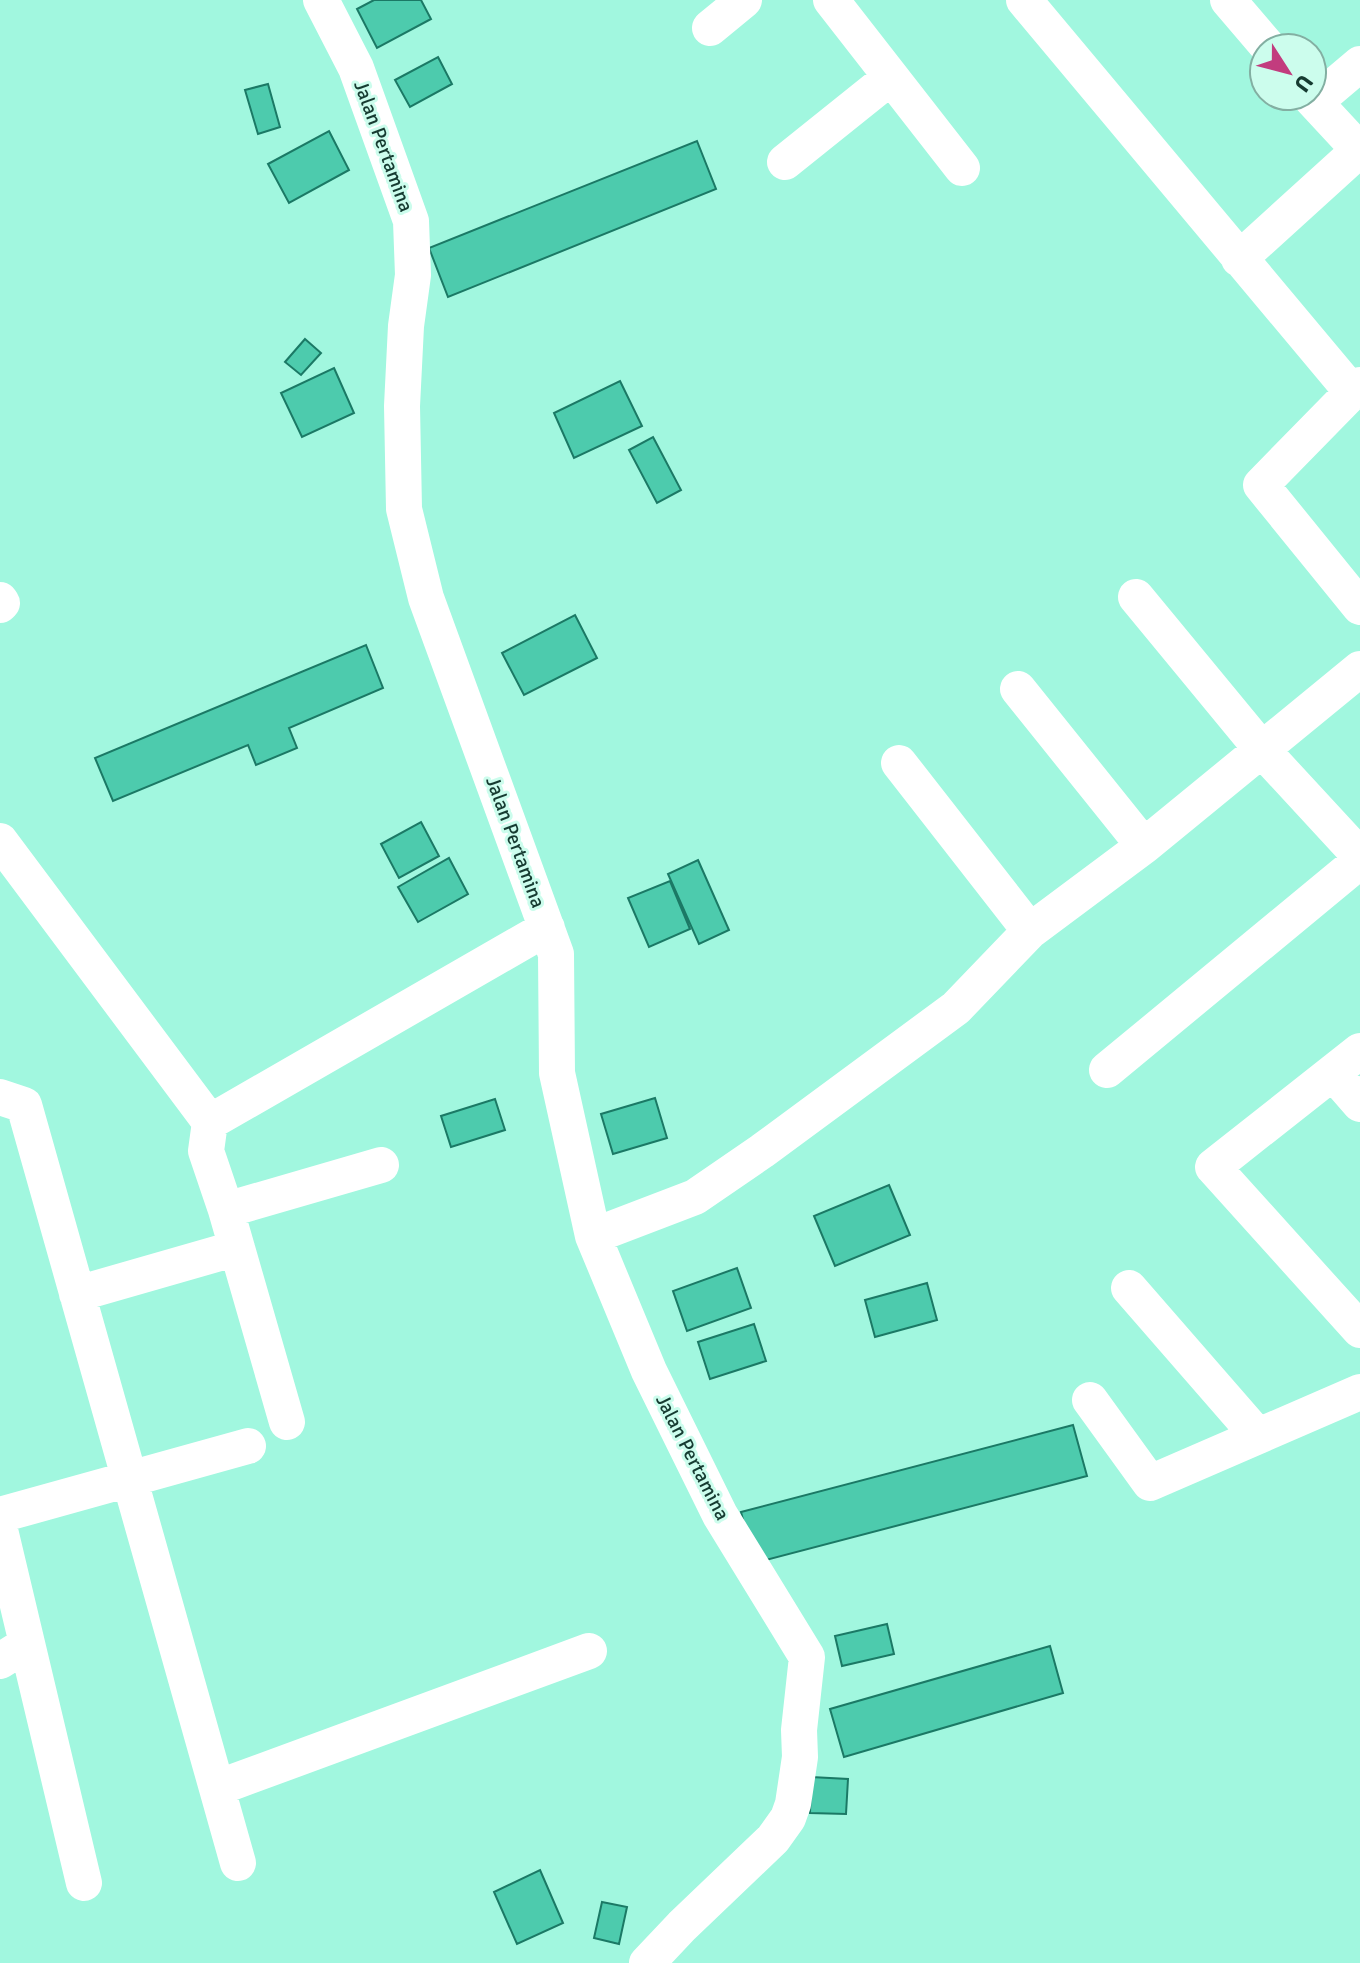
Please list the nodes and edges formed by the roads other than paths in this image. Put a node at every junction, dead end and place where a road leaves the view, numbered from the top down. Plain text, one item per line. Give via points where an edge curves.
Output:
1 (321, 0) edge
2 (744, 0) edge
3 (831, 0) edge
4 (1024, 0) edge
5 (1228, 0) edge
6 (710, 28) dead end
7 (1255, 32) edge
8 (1360, 64) edge
9 (891, 77) junction
10 (1328, 87) edge
11 (1324, 112) edge
12 (1360, 151) edge
13 (785, 162) dead end
14 (962, 168) dead end
15 (1239, 259) junction
16 (1356, 388) edge
17 (1136, 597) dead end
18 (1360, 607) edge
19 (1360, 669) edge
20 (1018, 689) dead end
21 (1263, 751) junction
22 (899, 763) dead end
23 (0, 841) edge
24 (1144, 846) junction
25 (1360, 858) edge
26 (547, 928) junction
27 (1030, 931) junction
28 (1346, 1062) edge
29 (1107, 1070) dead end
30 (0, 1097) edge
31 (1360, 1104) edge
32 (210, 1122) junction
33 (381, 1165) dead end
34 (226, 1210) junction
35 (593, 1236) junction
36 (237, 1248) junction
37 (1129, 1288) dead end
38 (77, 1294) junction
39 (1360, 1330) edge
40 (1360, 1392) edge
41 (1090, 1400) dead end
42 (287, 1422) dead end
43 (1257, 1435) junction
44 (248, 1446) dead end
45 (130, 1479) junction
46 (0, 1515) edge
47 (0, 1530) edge
48 (589, 1651) dead end
49 (14, 1653) edge
50 (217, 1788) junction
51 (238, 1863) dead end
52 (84, 1883) dead end
53 (647, 1963) edge

1 - 26 street, Jalan Pertamina via 356,68 411,221 404,509 418,571
2 - 6 street
3 - 9 street
4 - 15 street
5 - 7 street
8 - 10 street
9 - 13 street
9 - 14 street
11 - 12 street
12 - 15 street
15 - 16 street
16 - 18 street via 1261,485
17 - 21 street
19 - 21 street
20 - 24 street
21 - 24 street
21 - 25 street
22 - 27 street
23 - 32 street
24 - 27 street
25 - 29 street
26 - 32 street
26 - 35 street, Jalan Pertamina via 556,954 557,1073
27 - 35 street via 956,1008 762,1151 695,1197
28 - 31 street
28 - 39 street via 1213,1167
30 - 38 street via 24,1105
32 - 34 street via 206,1151
33 - 34 street
34 - 36 street
35 - 53 street, Jalan Pertamina via 649,1371 720,1515 807,1657 800,1757 788,1818
36 - 38 street
36 - 42 street
37 - 43 street
38 - 45 street
40 - 43 street
41 - 43 street via 1150,1483
44 - 45 street
45 - 46 street
45 - 50 street
47 - 49 street
48 - 50 street
49 - 52 street
50 - 51 street

